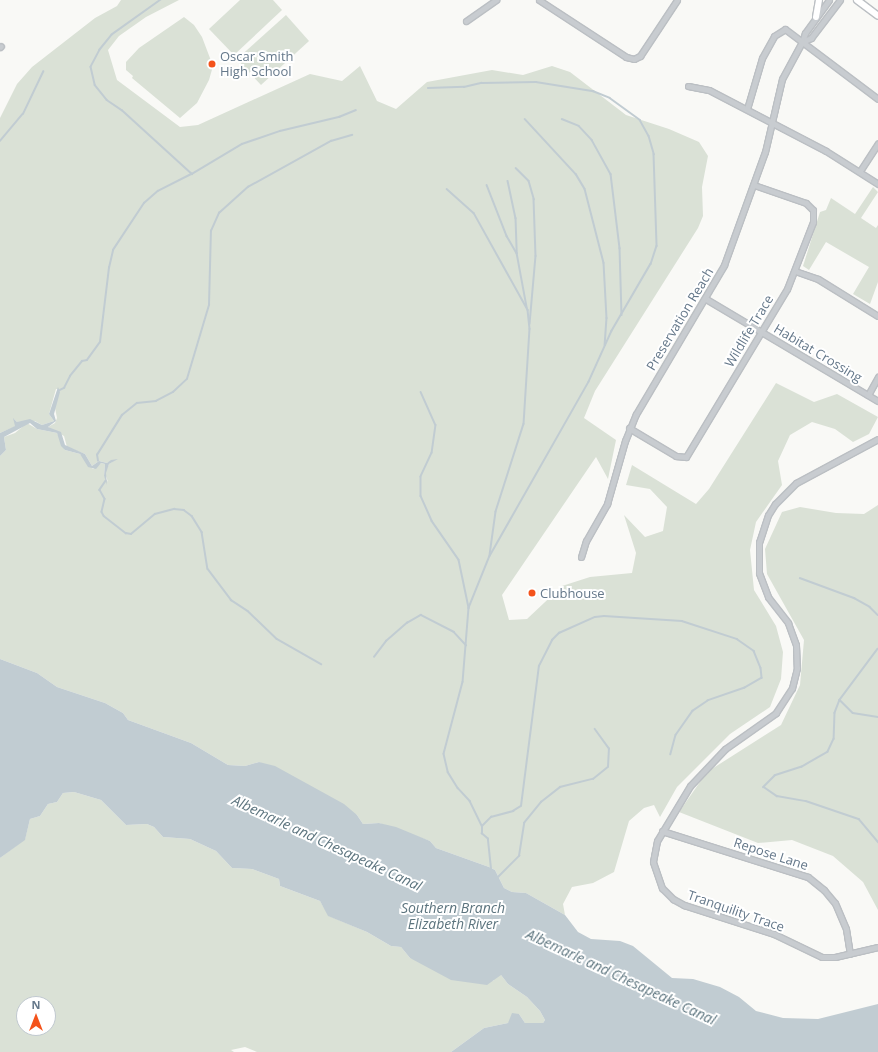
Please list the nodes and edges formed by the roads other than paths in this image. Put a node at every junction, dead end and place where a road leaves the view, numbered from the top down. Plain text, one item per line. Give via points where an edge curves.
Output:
1 (496, 0) edge
2 (539, 0) edge
3 (677, 0) edge
4 (820, 0) edge
5 (829, 0) edge
6 (840, 0) edge
7 (858, 0) edge
8 (878, 16) edge
9 (816, 17) junction
10 (466, 21) dead end
11 (802, 42) junction
12 (688, 86) dead end
13 (878, 99) edge
14 (747, 110) junction
15 (772, 123) junction
16 (878, 143) edge
17 (860, 171) junction
18 (878, 184) edge
19 (754, 185) junction
20 (795, 271) junction
21 (706, 299) junction
22 (878, 316) edge
23 (762, 332) junction
24 (878, 377) edge
25 (868, 395) junction
26 (878, 401) edge
27 (629, 428) junction
28 (878, 439) edge
29 (581, 557) dead end
30 (662, 831) junction
31 (878, 947) edge
32 (850, 954) junction

1 - 10 street
2 - 3 street via 626,57 634,59 640,56
4 - 9 main road
5 - 9 street, Preservation Reach
6 - 11 street, Preservation Reach via 811,38
7 - 8 main road
9 - 11 street, Preservation Reach
11 - 13 street
11 - 14 street via 785,29 777,32 762,58
11 - 15 street, Preservation Reach via 782,79
12 - 14 street via 709,90
14 - 15 street
15 - 17 street
15 - 19 street, Preservation Reach
16 - 17 street
17 - 18 street
19 - 20 street, Wildlife Trace via 806,203 813,210 814,218
19 - 21 street, Preservation Reach via 724,265
20 - 22 street via 818,280
20 - 23 street, Wildlife Trace
21 - 23 street, Habitat Crossing
21 - 27 street, Preservation Reach
23 - 25 street, Habitat Crossing
23 - 27 street, Wildlife Trace via 686,457 676,456
24 - 25 street
25 - 26 street, Habitat Crossing
27 - 29 street, Preservation Reach via 608,504 586,541
28 - 30 street, Tranquility Trace via 797,486 791,487 775,504 759,542 758,561 765,591 788,623 796,646 797,668 792,688 776,713 725,749 706,767 683,795
30 - 32 street, Repose Lane via 808,877 835,903 846,929
30 - 32 street, Tranquility Trace via 655,846 653,862 658,882 673,899 774,934 822,957
31 - 32 street, Tranquility Trace

